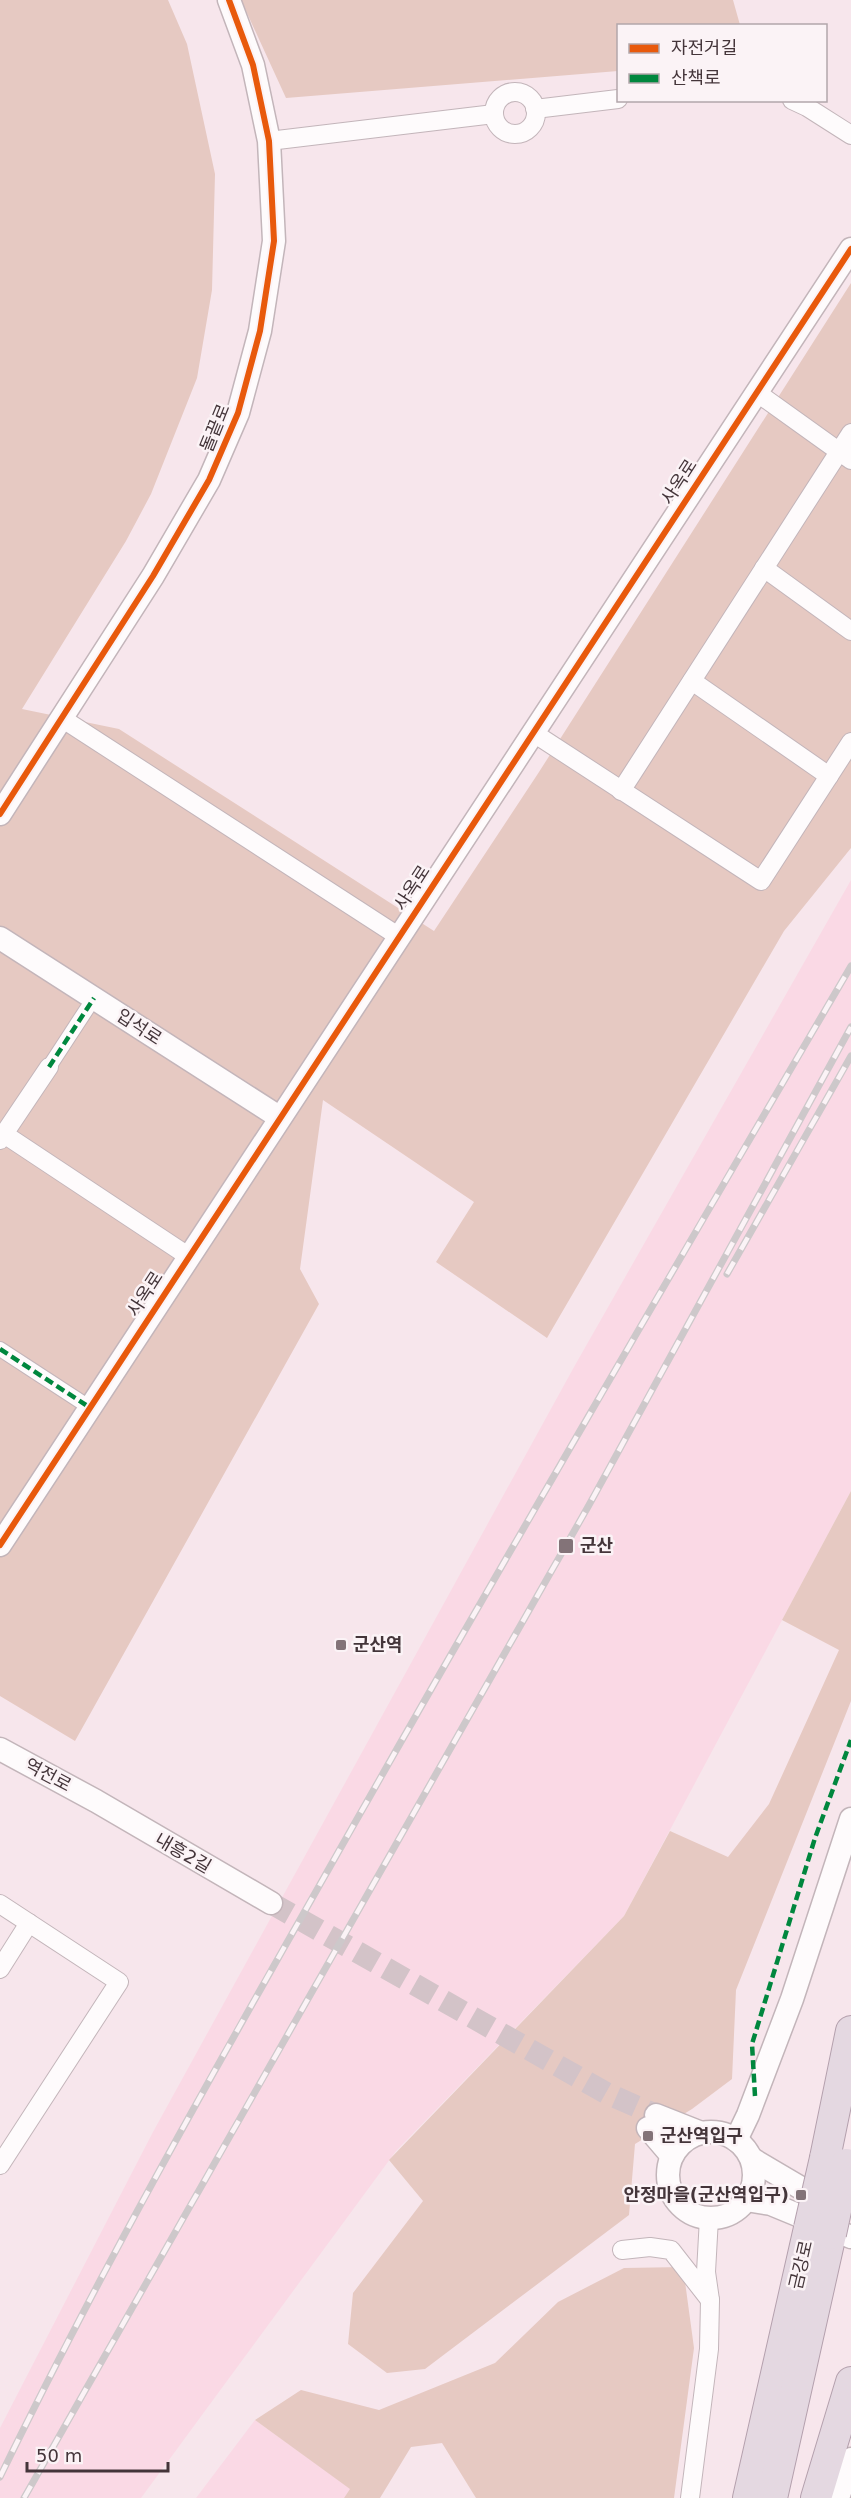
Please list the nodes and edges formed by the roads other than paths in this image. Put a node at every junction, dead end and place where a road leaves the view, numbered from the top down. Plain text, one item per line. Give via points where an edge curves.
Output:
1 (229, 0) edge
2 (617, 99) edge
3 (796, 102) edge
4 (535, 109) junction
5 (494, 114) junction
6 (851, 135) edge
7 (268, 141) junction
8 (851, 249) edge
9 (756, 392) junction
10 (851, 433) edge
11 (845, 456) edge
12 (764, 568) junction
13 (851, 631) edge
14 (692, 681) junction
15 (63, 719) junction
16 (532, 732) junction
17 (851, 742) edge
18 (829, 776) junction
19 (621, 791) junction
20 (0, 814) edge
21 (398, 936) junction
22 (0, 938) edge
23 (94, 998) junction
24 (49, 1067) joint
25 (279, 1117) junction
26 (2, 1137) edge
27 (188, 1256) junction
28 (0, 1349) edge
29 (89, 1407) junction
30 (1, 1540) edge
31 (0, 1749) edge
32 (96, 1801) joint
33 (851, 1819) edge
34 (271, 1903) tunnel mouth
35 (0, 1904) edge
36 (29, 1923) junction
37 (0, 1969) edge
38 (851, 2031) edge
39 (699, 2132) junction
40 (736, 2140) junction
41 (841, 2153) edge
42 (672, 2155) junction
43 (752, 2159) junction
44 (0, 2165) edge
45 (746, 2200) junction
46 (851, 2206) edge
47 (709, 2218) junction
48 (830, 2233) edge
49 (622, 2250) dead end
50 (710, 2300) junction
51 (851, 2382) edge
52 (851, 2459) edge
53 (690, 2498) edge
54 (748, 2498) edge
55 (772, 2498) edge
56 (816, 2498) edge
57 (838, 2498) edge

1 - 7 street, 돌끝로 via 253,65
2 - 4 street
3 - 6 street
4 - 5 street via 526,96 512,93 500,99
4 - 5 street via 531,127 519,134 501,129
5 - 7 street
7 - 15 street, 돌끝로 via 274,241 260,331 238,413 209,480
8 - 9 street, 사옥로
9 - 11 street
9 - 16 street, 사옥로
10 - 11 street
11 - 12 street
12 - 13 street
12 - 14 street
14 - 18 street
14 - 19 street
15 - 20 street, 돌끝로
15 - 21 street
16 - 19 street
16 - 21 street, 사옥로
17 - 18 street
18 - 19 street via 760,881
21 - 25 street, 사옥로
22 - 23 street, 입석로
23 - 24 street
23 - 25 street, 입석로
24 - 26 street
25 - 27 street, 사옥로
26 - 27 street
27 - 29 street, 사옥로
28 - 29 street
29 - 30 street, 사옥로
31 - 32 street, 역전로
32 - 34 street, 내흥2길
33 - 40 street via 792,1999
35 - 36 street
36 - 37 street
36 - 44 street via 119,1982
38 - 41 highway, 금강로
39 - 40 street via 720,2132
39 - 42 street via 680,2143
39 - 42 street via 652,2121
40 - 43 street
41 - 48 highway, 금강로, bridge
42 - 47 street via 668,2174 673,2197 688,2212
43 - 45 street via 753,2188
43 - 46 street via 801,2188
45 - 47 street via 723,2218
45 - 48 street via 771,2204
47 - 50 street via 706,2272
48 - 54 highway, 금강로
48 - 55 highway, 금강로
49 - 50 street via 671,2250
50 - 53 street via 709,2349
51 - 56 highway
52 - 57 street

